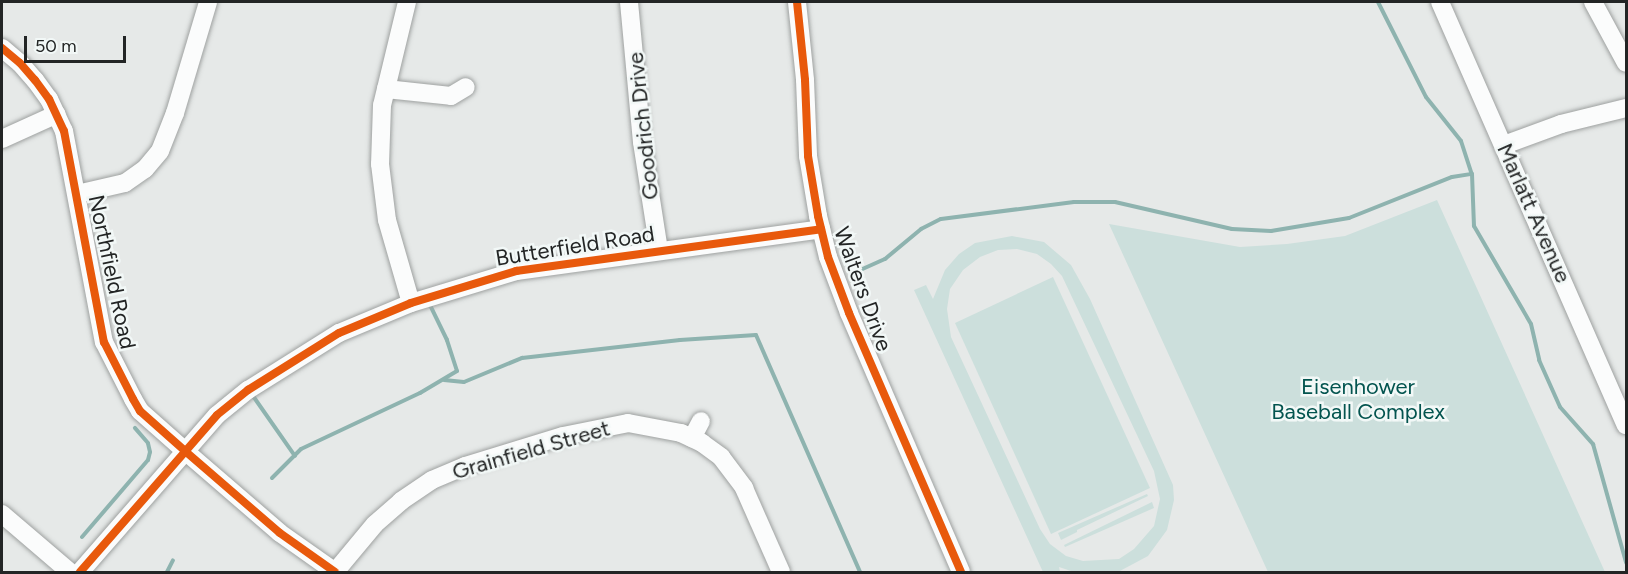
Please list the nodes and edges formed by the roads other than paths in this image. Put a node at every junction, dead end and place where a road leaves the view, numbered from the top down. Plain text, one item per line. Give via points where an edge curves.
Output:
1 (208, 2) edge
2 (407, 2) edge
3 (629, 2) edge
4 (796, 2) edge
5 (1440, 2) edge
6 (1593, 2) edge
7 (2, 48) edge
8 (1626, 63) edge
9 (466, 87) dead end
10 (386, 89) junction
11 (1626, 108) edge
12 (57, 114) junction
13 (2, 139) edge
14 (1506, 151) junction
15 (77, 194) junction
16 (821, 229) junction
17 (658, 250) junction
18 (411, 303) junction
19 (701, 421) dead end
20 (1626, 424) edge
21 (692, 438) junction
22 (185, 451) junction
23 (2, 514) edge
24 (335, 572) edge
25 (70, 573) edge
26 (80, 573) edge
27 (781, 573) edge
28 (961, 573) edge

1 - 15 street via 160,151 146,169 125,183
2 - 10 street
3 - 17 street, Goodrich Drive via 642,142
4 - 16 street, Walters Drive via 808,156
5 - 14 street, Marlatt Avenue
6 - 8 street
7 - 12 street, Northfield Road via 36,80
9 - 10 street via 451,96
10 - 18 street via 381,118 382,196
11 - 14 street via 1587,120 1566,134
12 - 13 street
12 - 15 street, Northfield Road via 70,152
14 - 20 street, Marlatt Avenue
15 - 22 street, Northfield Road via 104,342 140,411
16 - 17 street, Butterfield Road
16 - 28 street, Walters Drive via 849,313
17 - 18 street, Butterfield Road via 516,271
18 - 22 street, Butterfield Road via 339,333 275,373 217,415
19 - 21 street
21 - 24 street, Grainfield Street via 652,426 608,425 465,466 432,480 401,501 375,524
21 - 27 street, Grainfield Street via 720,458 744,488
22 - 24 street, Northfield Road via 280,533
22 - 26 street, Butterfield Road
23 - 25 street

